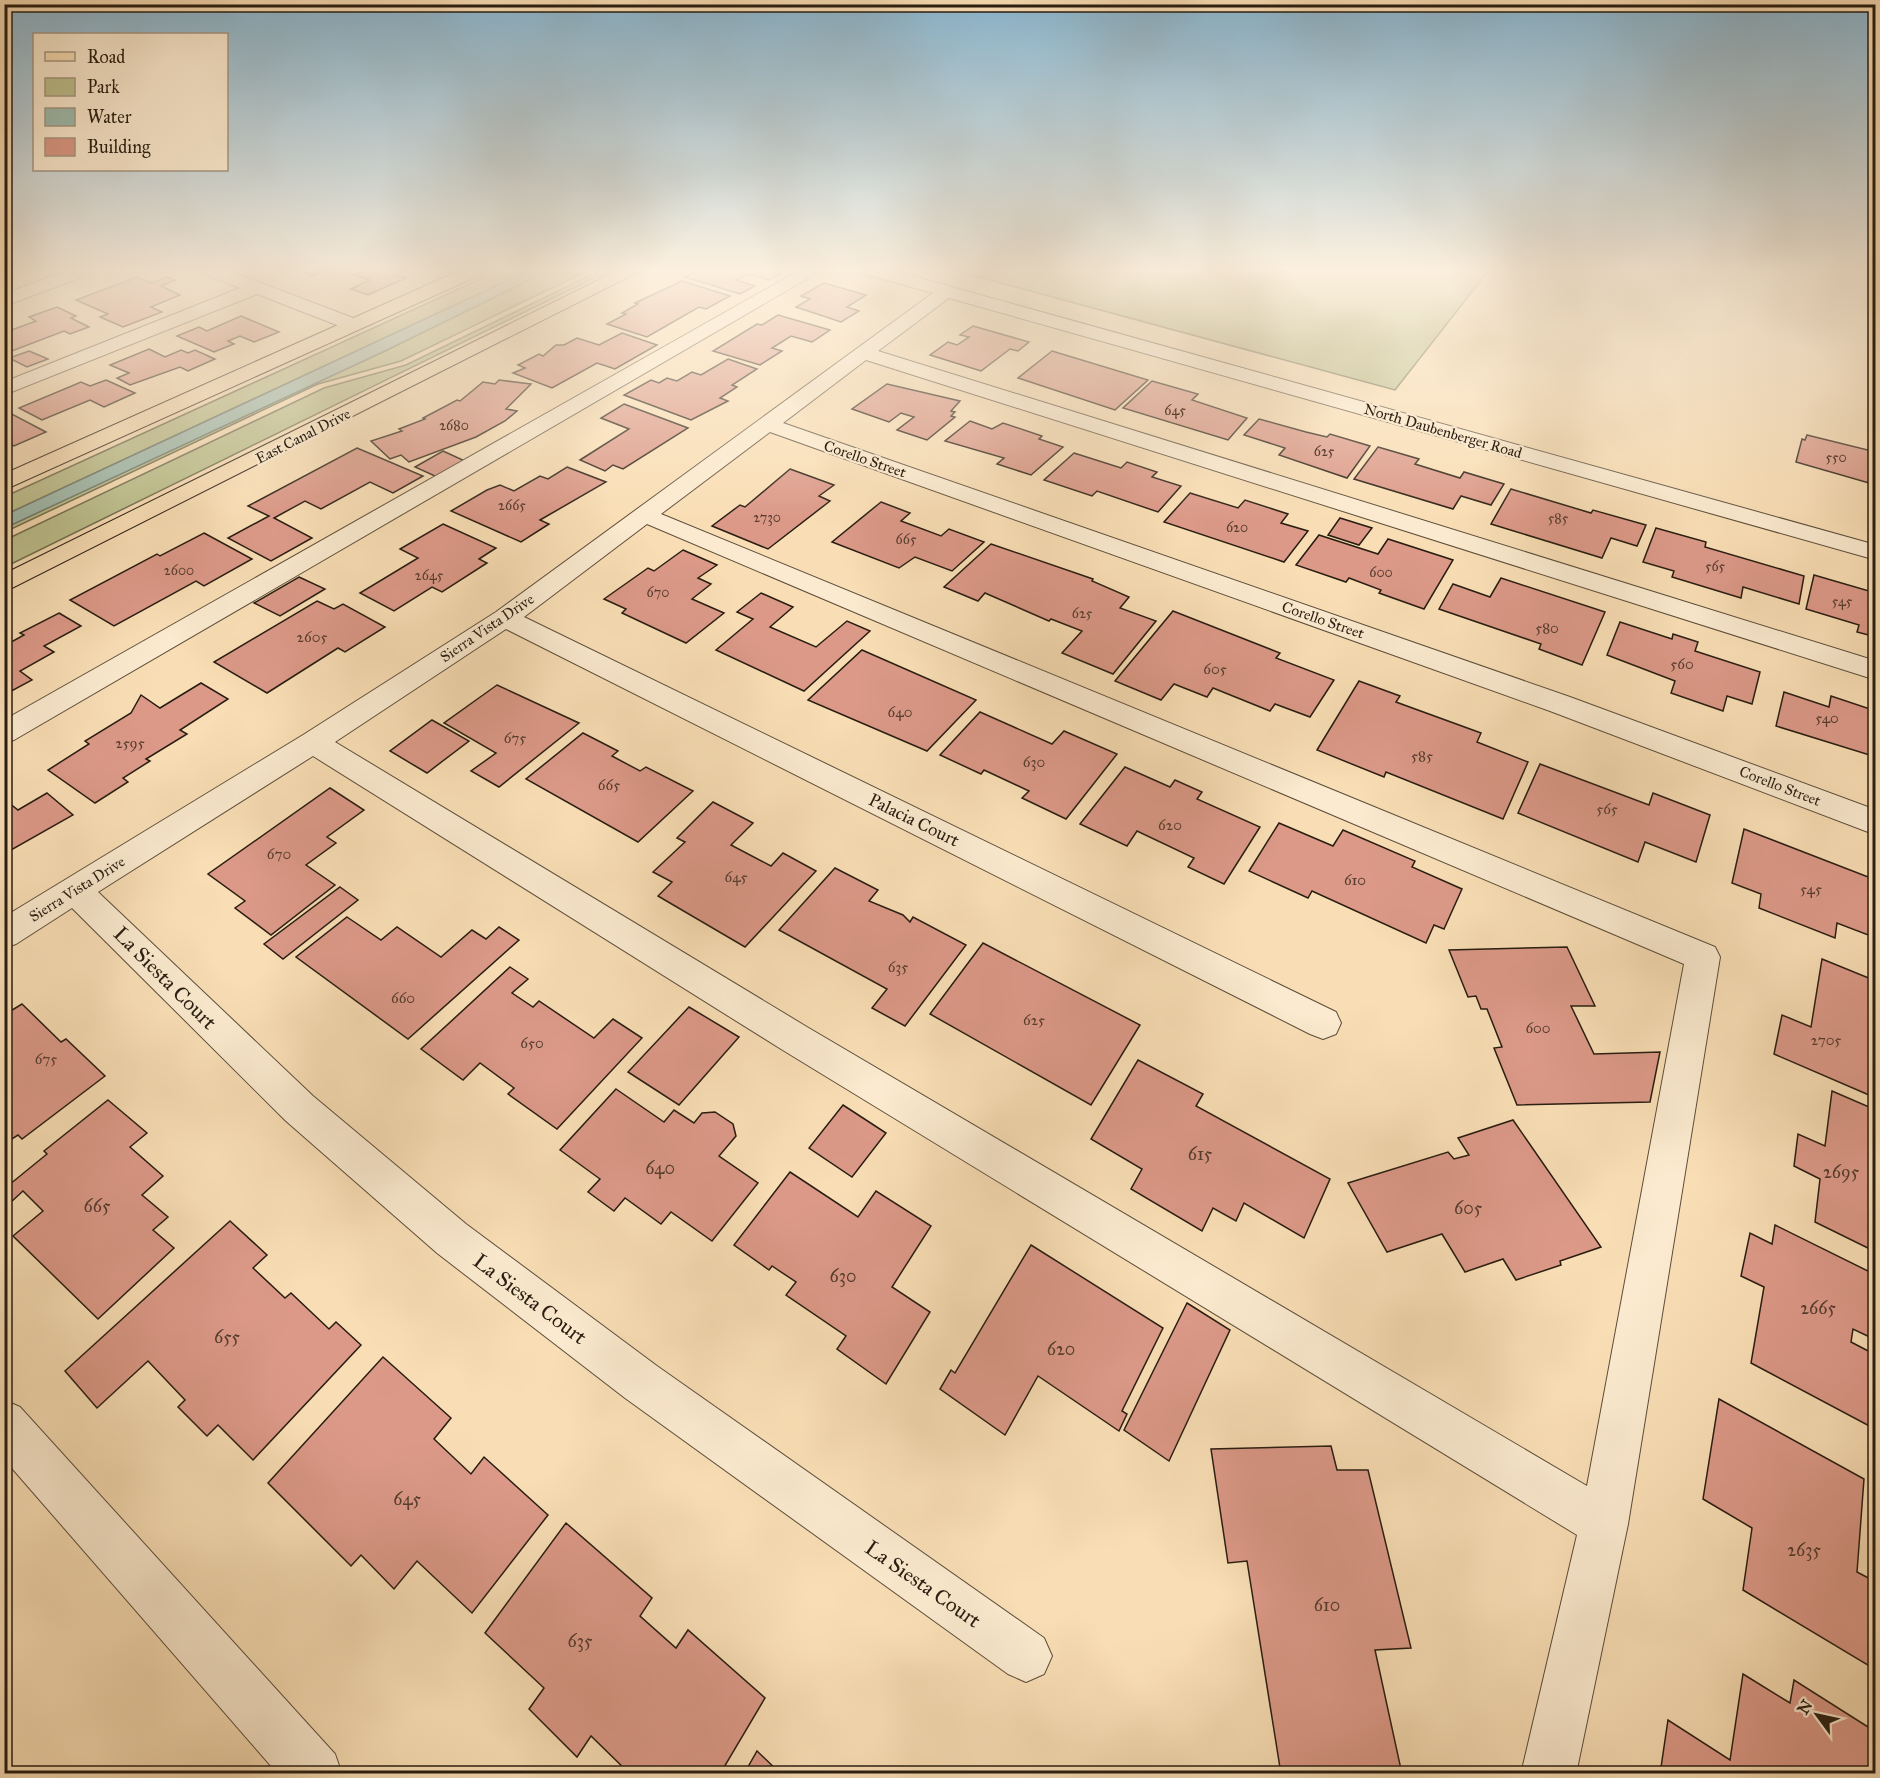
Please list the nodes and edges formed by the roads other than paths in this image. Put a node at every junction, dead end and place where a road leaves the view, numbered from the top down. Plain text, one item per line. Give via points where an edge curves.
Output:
1 (94, 353) edge
2 (292, 353) edge
3 (467, 353) edge
4 (668, 353) edge
5 (864, 353) joint
6 (1167, 353) edge
7 (4, 389) edge
8 (769, 425) junction
9 (4, 483) edge
10 (646, 516) junction
11 (1875, 553) edge
12 (4, 584) edge
13 (505, 618) junction
14 (1875, 671) edge
15 (4, 733) edge
16 (313, 742) junction
17 (1875, 823) edge
18 (75, 890) junction
19 (4, 934) edge
20 (1323, 1023) dead end
21 (4, 1423) edge
22 (1604, 1524) junction
23 (1026, 1656) dead end
24 (315, 1773) edge
25 (1548, 1773) edge

1 - 7 street
2 - 9 main road
3 - 12 main road, East Canal Drive
4 - 15 street
5 - 8 street, Sierra Vista Drive
5 - 14 street
6 - 11 street, North Daubenberger Road
8 - 10 street, Sierra Vista Drive
8 - 17 street, Corello Street via 1560,704
10 - 13 street, Sierra Vista Drive
10 - 22 street via 1703,957
13 - 16 street, Sierra Vista Drive
13 - 20 street, Palacia Court
16 - 18 street, Sierra Vista Drive
16 - 22 street via 784,1032
18 - 19 street, Sierra Vista Drive
18 - 23 street, La Siesta Court via 286,1095 461,1246 841,1527
21 - 24 street
22 - 25 street

